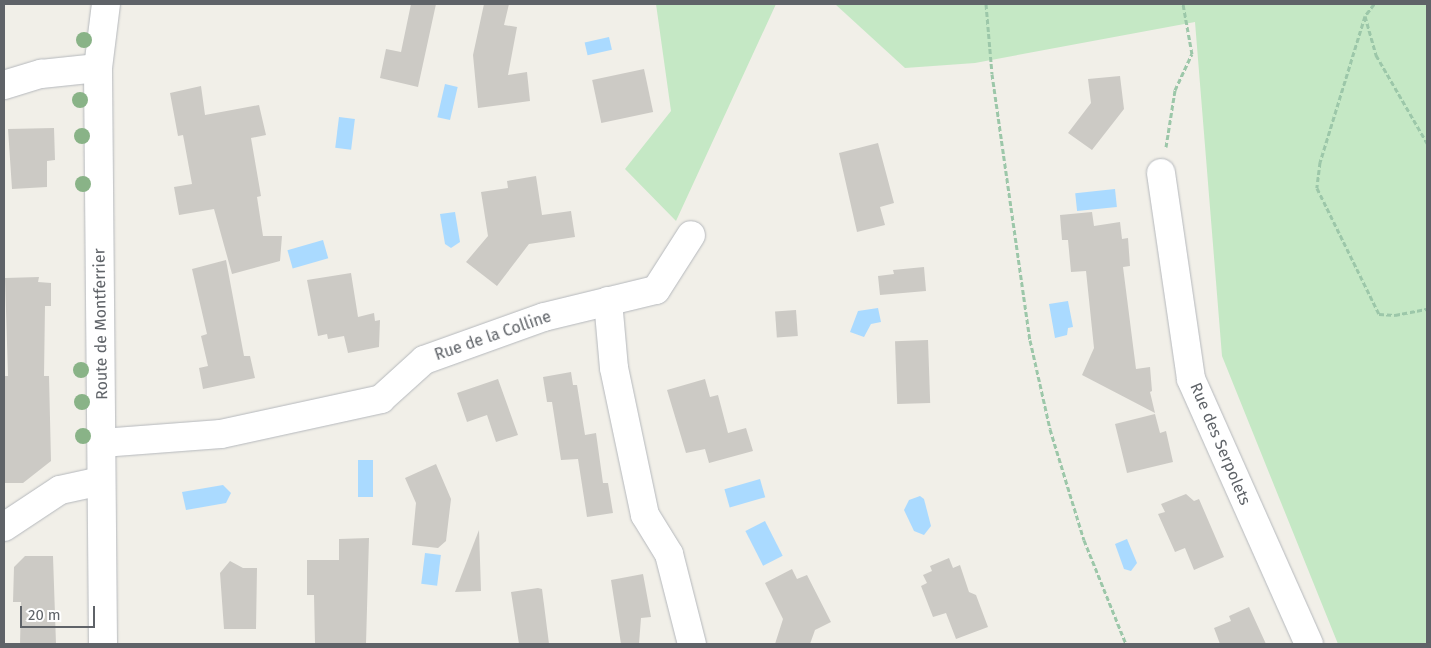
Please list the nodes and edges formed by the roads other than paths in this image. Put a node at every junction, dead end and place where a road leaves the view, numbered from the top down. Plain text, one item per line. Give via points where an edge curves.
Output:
1 (106, 4) edge
2 (98, 68) junction
3 (4, 85) edge
4 (1161, 173) road end
5 (691, 235) dead end
6 (608, 301) junction
7 (102, 443) junction
8 (101, 481) junction
9 (4, 527) edge
10 (103, 644) edge
11 (692, 644) edge
12 (1309, 644) edge

1 - 2 street, Route de Montferrier
2 - 3 street via 41,74
2 - 7 street, Route de Montferrier
4 - 12 street, Rue des Serpolets via 1191,378
5 - 6 street, Rue de la Colline via 656,290
6 - 7 street, Rue de la Colline via 544,317 424,360 381,399 220,434
6 - 11 street via 615,377 645,514 669,554
7 - 8 street, Route de Montferrier
8 - 9 street via 60,490
8 - 10 street, Route de Montferrier

